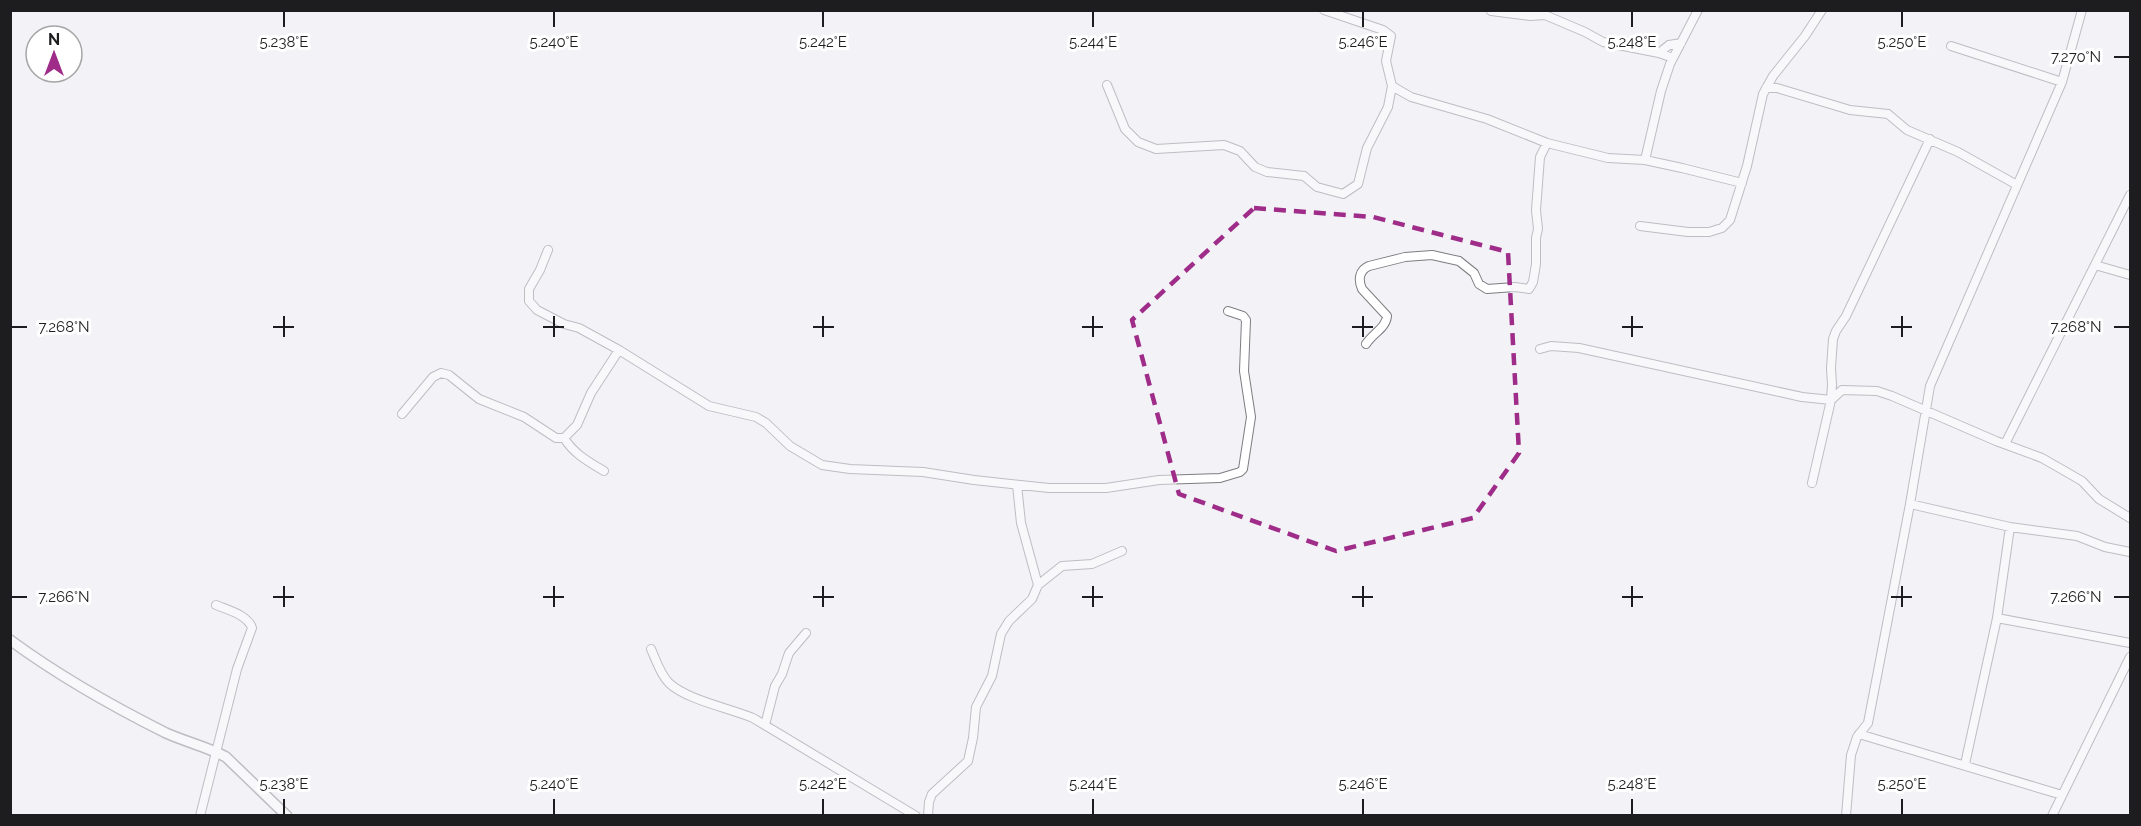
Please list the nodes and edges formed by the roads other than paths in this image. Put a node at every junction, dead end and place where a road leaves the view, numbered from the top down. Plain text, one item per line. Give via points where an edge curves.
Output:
1 (1324, 10) edge
2 (1491, 10) edge
3 (1698, 10) edge
4 (1822, 10) edge
5 (2082, 10) edge
6 (1524, 12) edge
7 (1681, 43) junction
8 (1951, 46) dead end
9 (1659, 53) junction
10 (1673, 58) junction
11 (1773, 76) junction
12 (2062, 82) junction
13 (1107, 85) dead end
14 (1392, 86) junction
15 (1766, 88) junction
16 (1777, 88) junction
17 (1930, 139) junction
18 (1547, 143) junction
19 (1645, 160) junction
20 (1742, 183) junction
21 (2017, 185) junction
22 (2130, 195) edge
23 (1640, 226) dead end
24 (548, 250) dead end
25 (2095, 265) junction
26 (2130, 275) edge
27 (1228, 310) dead end
28 (1366, 344) dead end
29 (1540, 349) dead end
30 (619, 350) junction
31 (1831, 400) junction
32 (1925, 409) junction
33 (402, 414) dead end
34 (564, 438) junction
35 (2005, 444) junction
36 (604, 471) dead end
37 (1812, 483) dead end
38 (1017, 485) junction
39 (1910, 504) junction
40 (2130, 518) edge
41 (2010, 527) junction
42 (1122, 551) dead end
43 (2130, 552) edge
44 (1038, 585) junction
45 (216, 605) dead end
46 (1997, 618) junction
47 (806, 633) dead end
48 (10, 640) edge
49 (2130, 643) edge
50 (651, 649) dead end
51 (2130, 657) edge
52 (765, 725) junction
53 (1859, 734) junction
54 (215, 751) junction
55 (1965, 764) junction
56 (2062, 795) junction
57 (200, 816) edge
58 (287, 816) edge
59 (916, 816) edge
60 (928, 816) edge
61 (1846, 816) edge
62 (2052, 816) edge

1 - 14 street via 1391,36 1386,61
2 - 6 street
3 - 7 street
4 - 11 street
5 - 12 street
6 - 9 street via 1551,17 1603,42
7 - 9 street via 1669,45
7 - 10 street
8 - 12 street
9 - 10 street
10 - 19 street
11 - 15 street
11 - 16 street
12 - 21 street
13 - 14 street via 1125,129 1138,142 1156,149 1224,145 1240,151 1267,172 1304,176 1317,187 1343,194 1358,184 1367,148 1388,107
14 - 18 street via 1411,97 1486,119
15 - 16 street
15 - 20 street
16 - 17 street via 1850,110 1888,114 1907,130
17 - 21 street
17 - 31 street via 1836,332 1830,368
18 - 19 street via 1608,158
18 - 28 street via 1540,157 1536,264 1529,289 1487,289 1459,261 1432,255 1369,266 1361,272 1360,283 1387,321
19 - 20 street
20 - 23 street via 1730,220 1722,228 1688,232
21 - 32 street via 1930,386
22 - 25 street
24 - 30 street via 529,289 530,301 537,310
25 - 26 street
25 - 35 street
27 - 38 street via 1246,320 1244,371 1251,417 1240,472 1220,478 1159,480 1106,488
29 - 31 street via 1579,348 1784,395
30 - 34 street via 591,393 577,425
30 - 38 street via 709,406 756,417 790,446 822,465 850,470 923,472
31 - 32 street via 1842,390 1862,390
31 - 37 street
32 - 35 street
32 - 39 street
33 - 34 street via 441,373 479,399 524,417 556,438
34 - 36 street via 569,447
35 - 40 street via 2042,458 2082,481 2099,499
38 - 44 street via 1021,523
39 - 41 street
39 - 53 street via 1868,723
41 - 43 street via 2077,536
41 - 46 street
42 - 44 street via 1092,564 1062,566
44 - 60 street via 1032,599 1001,634 992,676 976,708 968,761 932,794
45 - 54 street via 246,618 252,628
46 - 49 street
46 - 55 street
47 - 52 street via 789,653
48 - 54 street via 113,707 186,742
50 - 52 street via 669,683
51 - 56 street
52 - 59 street
53 - 55 street
53 - 61 street via 1851,755
54 - 57 street
54 - 58 street
55 - 56 street
56 - 62 street

